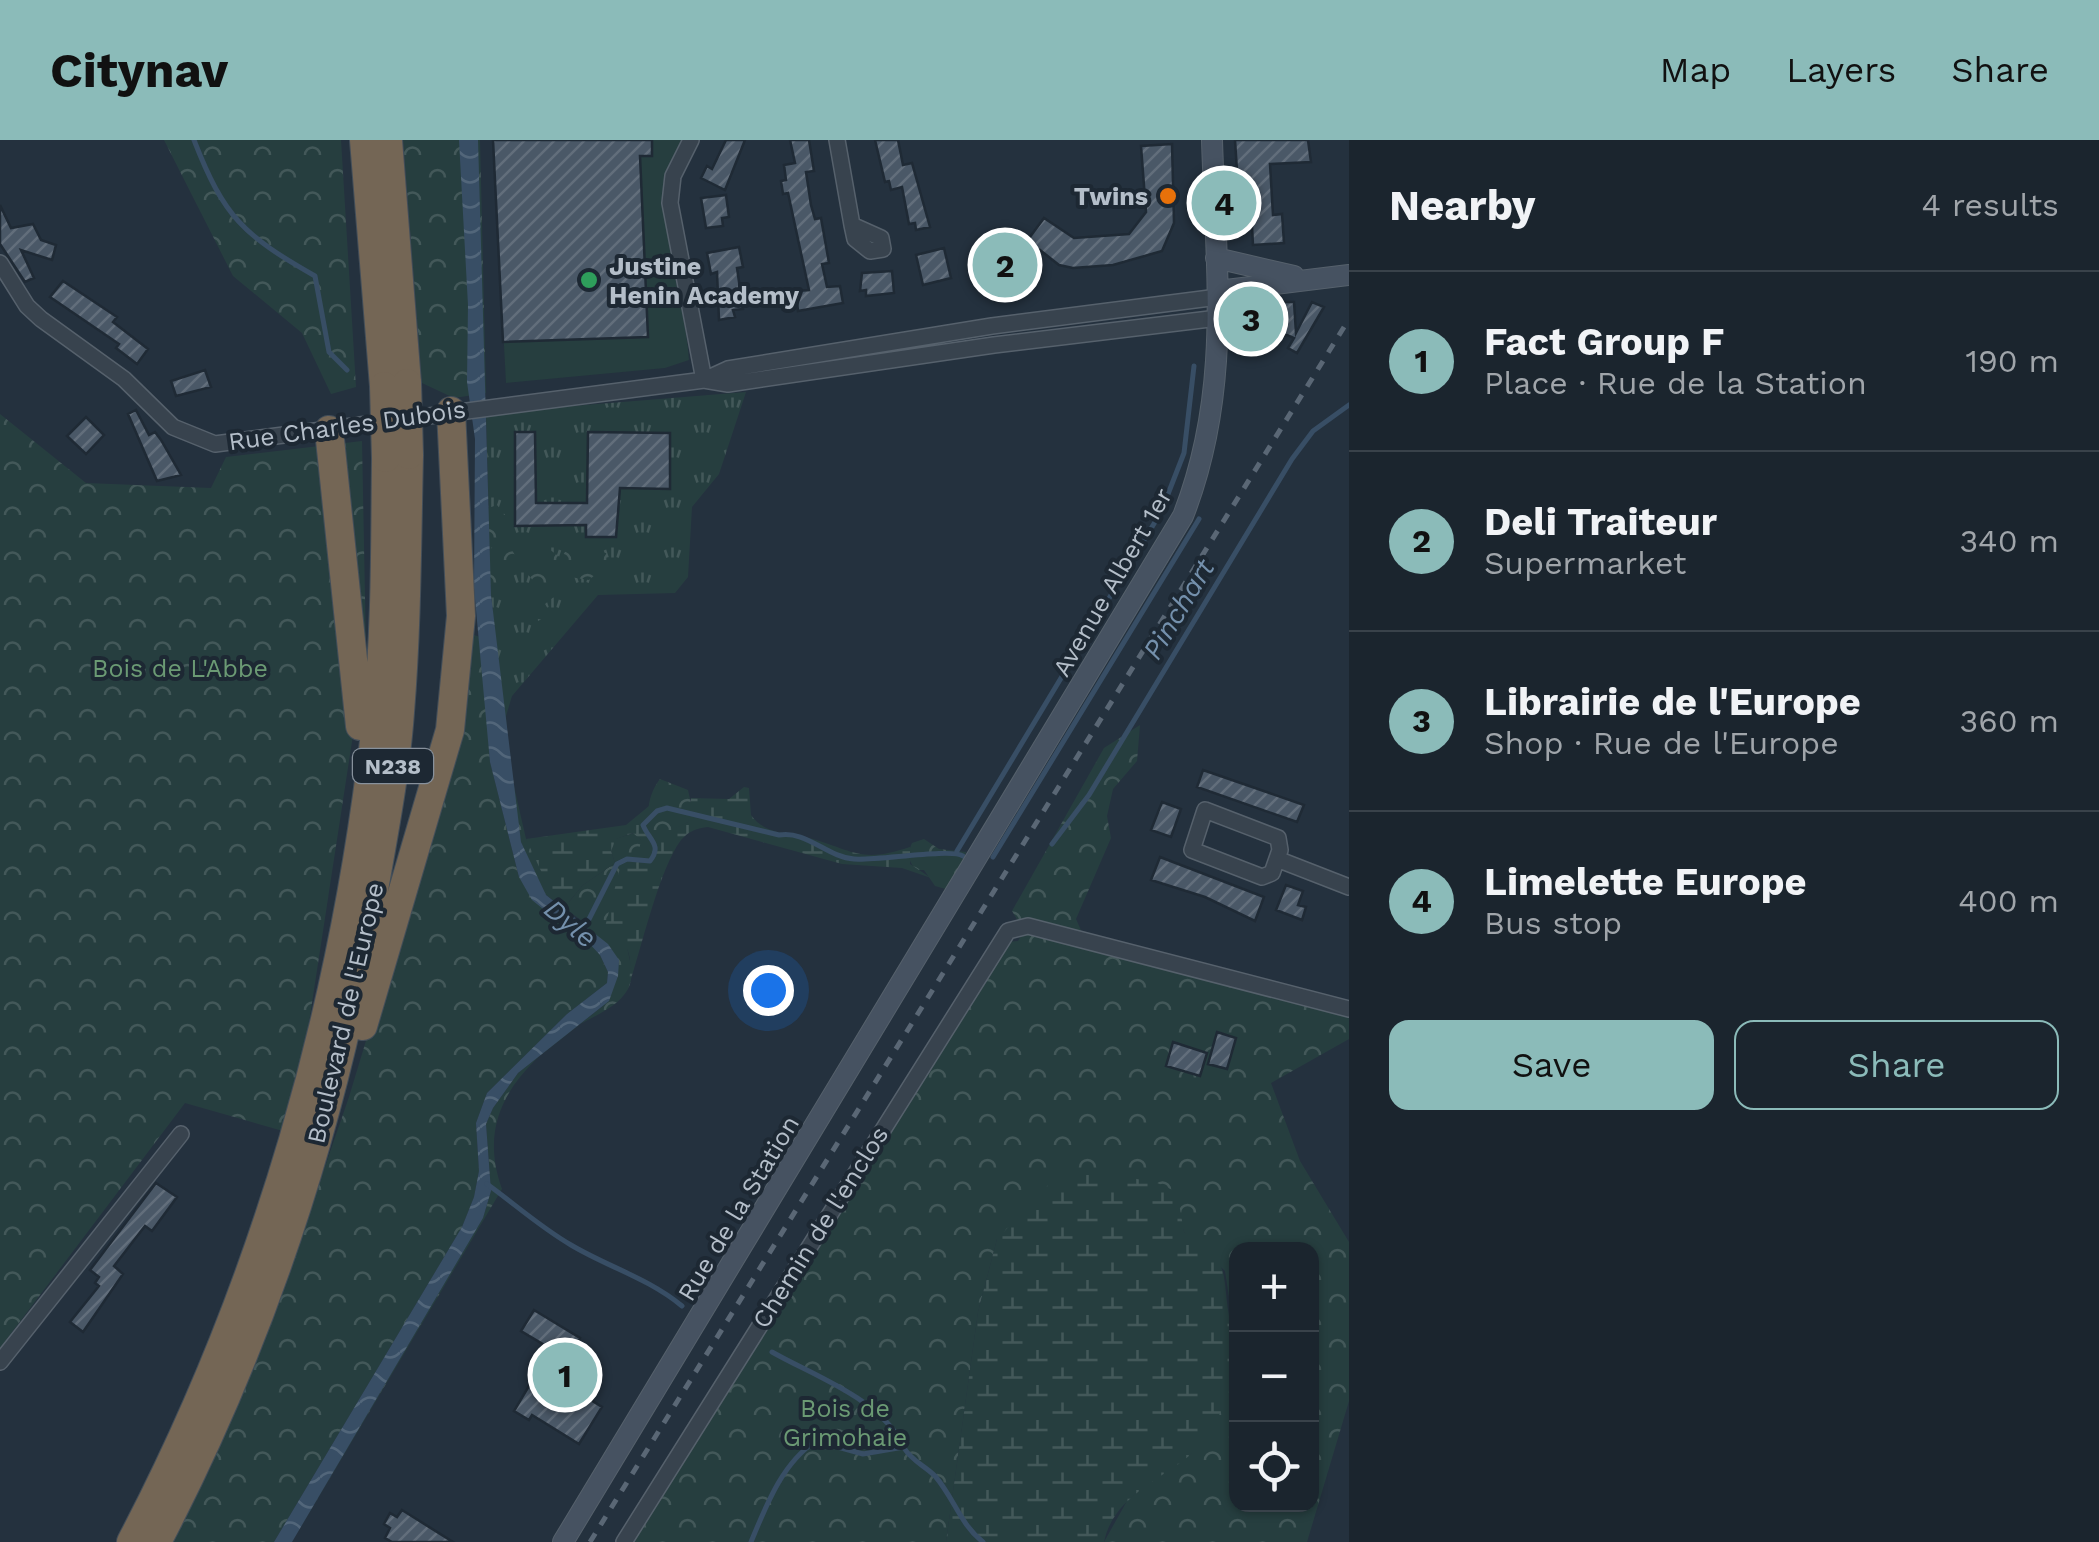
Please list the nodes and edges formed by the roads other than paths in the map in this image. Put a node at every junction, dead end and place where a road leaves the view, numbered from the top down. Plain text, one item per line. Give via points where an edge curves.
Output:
1 (364, 140) edge
2 (388, 140) edge
3 (691, 140) edge
4 (837, 140) edge
5 (1212, 140) edge
6 (852, 226) dead end
7 (1216, 258) junction
8 (0, 263) edge
9 (1349, 275) edge
10 (1311, 280) junction
11 (1218, 302) junction
12 (1110, 310) junction
13 (992, 326) junction
14 (1112, 331) junction
15 (994, 344) junction
16 (704, 380) junction
17 (395, 385) junction
18 (457, 410) junction
19 (329, 430) junction
20 (398, 456) junction
21 (362, 826) junction
22 (1278, 859) junction
23 (1349, 887) edge
24 (954, 898) joint
25 (1349, 1009) edge
26 (336, 1073) junction
27 (181, 1134) dead end
28 (0, 1362) edge
29 (130, 1542) edge
30 (156, 1542) edge
31 (564, 1542) edge
32 (624, 1542) edge

1 - 17 highway, N238
2 - 17 highway, N238
3 - 16 street via 673,176 670,203
4 - 6 street
5 - 7 main road, Avenue Albert 1er
7 - 10 main road
7 - 11 main road, Avenue Albert 1er
8 - 19 street, Rue Charles Dubois via 28,306 188,436 233,443
9 - 10 main road
10 - 11 main road
11 - 12 street, Rue Charles Dubois
11 - 14 street, Rue Charles Dubois
11 - 24 main road, Avenue Albert 1er via 1212,419 1183,516
12 - 13 street, Rue Charles Dubois
12 - 14 street
13 - 15 street
13 - 16 street, Rue Charles Dubois via 728,369
14 - 15 street, Rue Charles Dubois
15 - 16 street, Rue Charles Dubois via 728,384
16 - 18 street, Rue Charles Dubois
17 - 20 highway, N238, bridge
18 - 19 street, Rue Charles Dubois
18 - 26 highway via 461,616 450,730 352,1058
19 - 21 highway via 362,712 353,800
20 - 21 highway, Boulevard de l'Europe / N238
20 - 26 highway, Boulevard de l'Europe / N238 via 400,715 364,949
21 - 29 highway, Boulevard de l'Europe / N238 via 328,1008 282,1179 201,1397
22 - 22 street via 1278,838 1212,811 1205,810 1191,844 1199,854 1262,877
22 - 23 street
24 - 31 main road, Rue de la Station
25 - 32 street, Chemin de l'enclos via 1028,926 1008,931
26 - 30 highway, Boulevard de l'Europe / N238 via 268,1292
27 - 28 street

